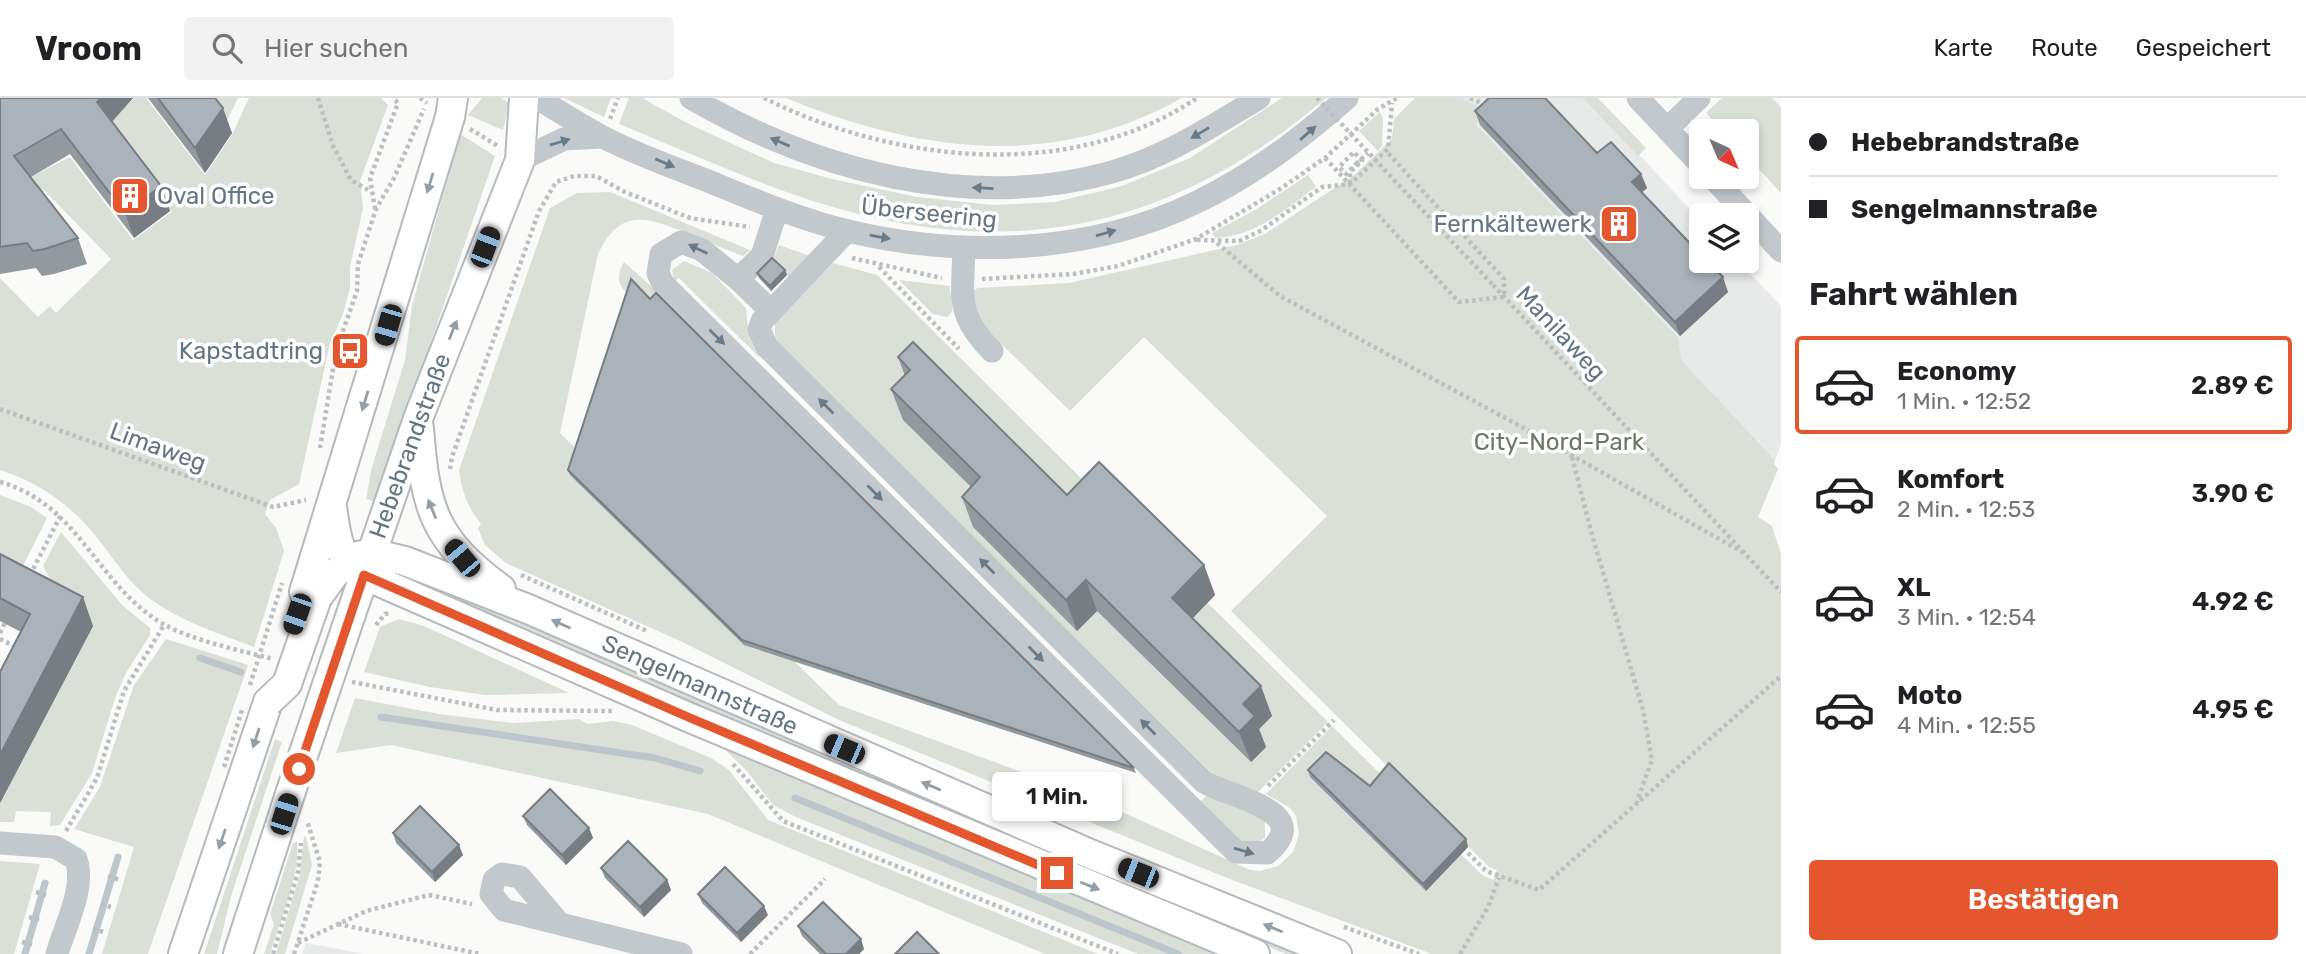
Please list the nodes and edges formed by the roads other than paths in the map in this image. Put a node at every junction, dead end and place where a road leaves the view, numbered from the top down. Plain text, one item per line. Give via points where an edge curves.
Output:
1 (524, 98) edge
2 (537, 98) edge
3 (691, 98) edge
4 (1259, 98) edge
5 (1347, 98) edge
6 (1638, 98) edge
7 (1699, 98) edge
8 (458, 110) edge
9 (606, 128) junction
10 (1667, 129) junction
11 (509, 153) junction
12 (1689, 153) edge
13 (1723, 189) edge
14 (777, 209) junction
15 (847, 231) junction
16 (964, 247) junction
17 (1781, 251) edge
18 (738, 279) junction
19 (770, 310) junction
20 (992, 351) dead end
21 (419, 416) junction
22 (319, 503) junction
23 (361, 563) junction
24 (301, 591) junction
25 (528, 609) junction
26 (0, 843) edge
27 (558, 922) junction
28 (57, 954) edge
29 (183, 954) edge
30 (238, 954) edge
31 (681, 954) edge
32 (1255, 954) edge
33 (1336, 954) edge

1 - 11 main road, Hebebrandstraße
2 - 9 street, Überseering
4 -> 3 street, Überseering via 1180,145 1115,171 1052,186 987,188 917,182 844,166 779,143
16 -> 5 street, Überseering via 1037,246 1093,237 1194,204 1300,139
6 - 10 street
7 - 10 street
8 -> 22 main road
11 -> 9 street
9 -> 14 street, Überseering
10 - 12 street
21 -> 11 main road, Hebebrandstraße
13 - 17 street
14 - 15 street, Überseering
14 - 18 street via 762,256
15 -> 16 street, Überseering
15 - 19 street
16 - 20 street via 965,313 974,333
18 - 19 street
18 -> 19 street via 702,250 681,242 669,247 657,263 668,289 1236,852 1267,853 1277,845 1282,835 1275,814 1204,782 768,347 759,330
21 - 23 main road, Hebebrandstraße
25 -> 21 main road, Sengelmannstraße via 479,573 446,539 428,501
22 - 23 main road via 337,538
22 - 24 main road
23 - 24 main road
23 - 25 main road, Sengelmannstraße via 405,561
23 - 30 main road, Hebebrandstraße, bridge via 363,619 291,791
23 -> 32 main road, Sengelmannstraße via 688,717
24 -> 29 main road via 254,697
33 -> 25 main road, Sengelmannstraße via 1088,853
26 - 28 street via 55,847 76,859 80,870
27 - 27 street via 520,877 502,874 491,887 495,902 504,910
27 - 31 street

